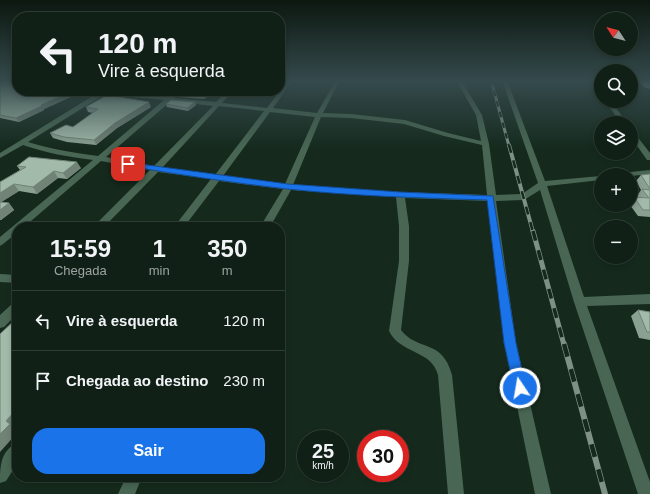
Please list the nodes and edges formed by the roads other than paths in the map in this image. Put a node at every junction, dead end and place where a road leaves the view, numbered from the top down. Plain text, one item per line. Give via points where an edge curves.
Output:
1 (81, 103) edge
2 (164, 103) edge
3 (219, 103) joint
4 (273, 103) edge
5 (325, 103) edge
6 (472, 103) edge
7 (513, 103) edge
8 (268, 109) junction
9 (319, 114) junction
10 (22, 142) junction
11 (638, 142) edge
12 (485, 144) junction
13 (0, 156) edge
14 (100, 158) junction
15 (650, 158) edge
16 (155, 169) junction
17 (650, 172) edge
18 (638, 173) edge
19 (218, 178) junction
20 (594, 179) edge
21 (542, 184) junction
22 (288, 187) junction
23 (400, 195) junction
24 (491, 198) junction
25 (23, 222) edge
26 (103, 222) edge
27 (183, 222) edge
28 (268, 222) edge
29 (12, 231) edge
30 (0, 242) edge
31 (0, 278) edge
32 (12, 279) edge
33 (650, 299) edge
34 (580, 302) junction
35 (12, 311) edge
36 (0, 323) edge
37 (12, 458) edge
38 (0, 475) edge
39 (132, 482) edge
40 (126, 494) edge
41 (456, 494) edge
42 (543, 494) edge
43 (646, 494) edge

1 - 10 street
2 - 14 street
3 - 8 street
3 - 16 street
4 - 8 street
5 - 9 street
6 - 12 street via 479,115
7 - 21 street
8 - 9 street
8 - 19 street
9 - 12 street via 405,122
9 - 22 street
10 - 13 street
10 - 14 street via 70,155
11 - 15 street
12 - 24 street
14 - 16 street
14 - 25 street
16 - 19 street
16 - 26 street
17 - 18 street
19 - 22 street
19 - 27 street
20 - 21 street
21 - 24 street via 524,197
21 - 34 street
22 - 23 street
22 - 28 street
23 - 24 street
23 - 41 street via 404,226 404,261 395,331 398,338 436,356 442,363
24 - 42 street via 510,343
29 - 30 street
31 - 32 street
33 - 34 street
34 - 43 street
35 - 36 street
37 - 38 street
39 - 40 street

